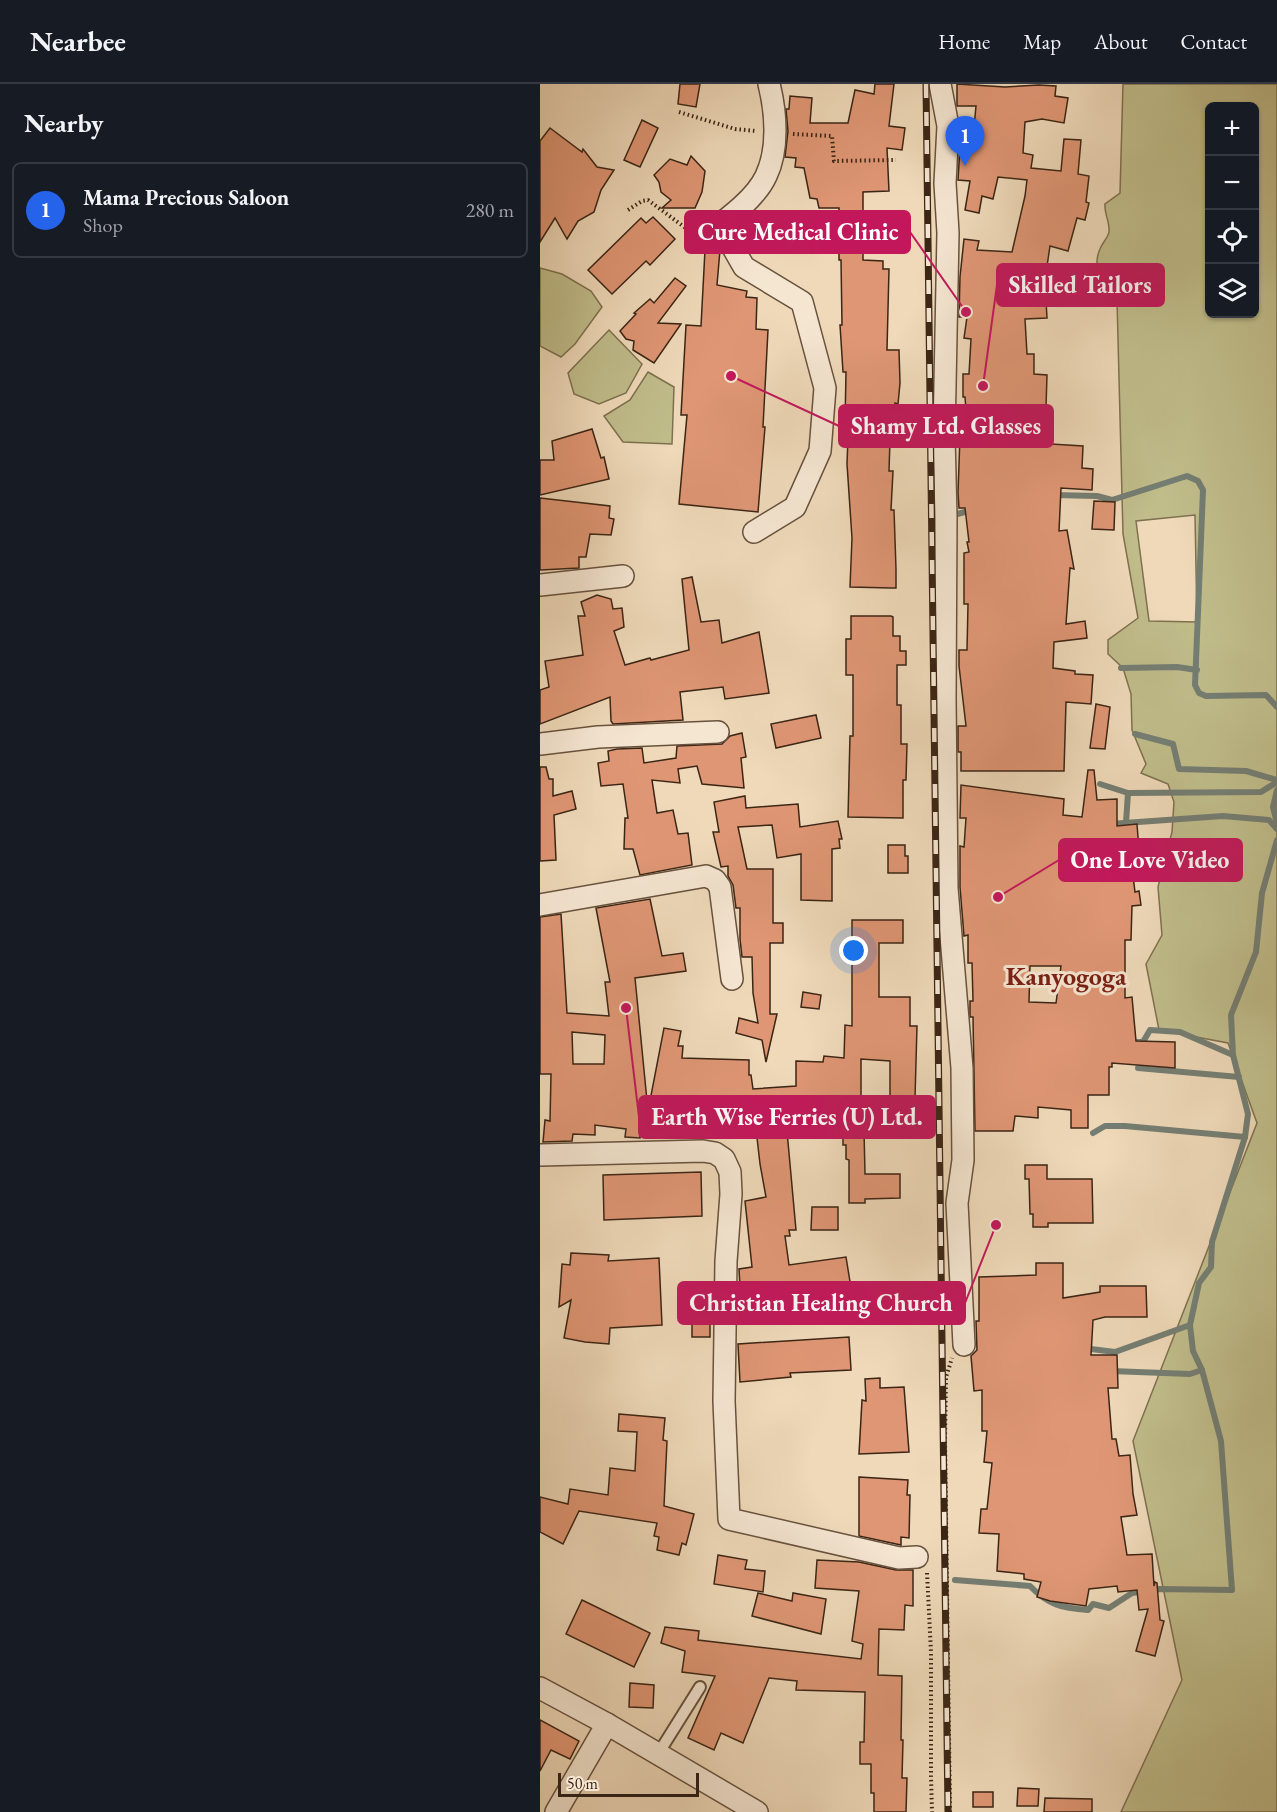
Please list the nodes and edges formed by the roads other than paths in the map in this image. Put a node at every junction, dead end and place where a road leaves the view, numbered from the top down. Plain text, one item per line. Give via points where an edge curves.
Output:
1 (769, 84) edge
2 (940, 84) edge
3 (720, 225) junction
4 (702, 238) road end
5 (754, 532) dead end
6 (623, 576) dead end
7 (540, 585) edge
8 (718, 732) dead end
9 (540, 744) edge
10 (540, 905) edge
11 (732, 979) dead end
12 (540, 1155) edge
13 (964, 1345) road end
14 (922, 1560) road end
15 (700, 1687) dead end
16 (540, 1688) edge
17 (607, 1724) junction
18 (658, 1754) junction
19 (556, 1812) edge
20 (757, 1812) edge

1 - 3 street via 775,133 769,167 752,195
2 - 13 street via 948,126 944,436 947,888 962,1068 963,1160 957,1203
3 - 4 street
3 - 5 street via 744,267 802,302 825,387 820,451 795,507
6 - 7 street
8 - 9 street via 598,737
10 - 11 street via 711,877 720,887
12 - 14 street via 703,1152 724,1159 730,1172 731,1194 723,1401 729,1519
15 - 18 lane
16 - 17 street
17 - 18 street
17 - 19 street
18 - 20 street

